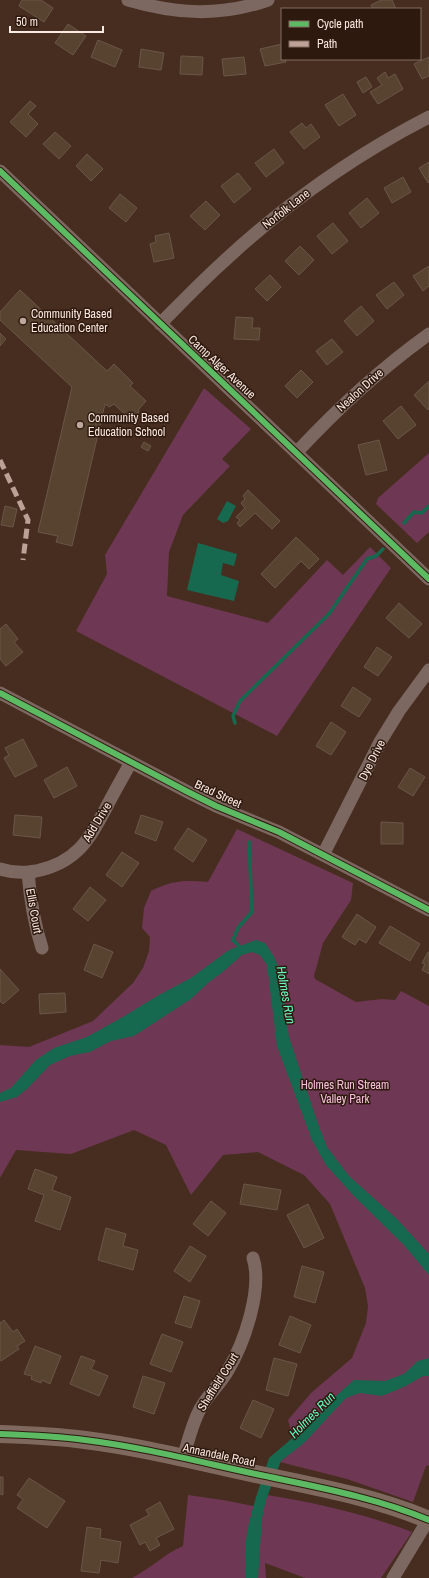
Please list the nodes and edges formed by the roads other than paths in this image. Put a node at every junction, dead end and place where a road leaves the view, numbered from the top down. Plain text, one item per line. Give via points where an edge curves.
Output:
1 (128, 0) edge
2 (268, 0) edge
3 (429, 117) edge
4 (0, 171) edge
5 (160, 324) junction
6 (429, 334) edge
7 (296, 453) junction
8 (429, 579) edge
9 (429, 670) edge
10 (0, 693) edge
11 (131, 762) junction
12 (323, 855) junction
13 (0, 869) edge
14 (28, 872) junction
15 (429, 910) edge
16 (42, 948) dead end
17 (253, 1258) dead end
18 (0, 1434) edge
19 (183, 1458) junction
20 (428, 1520) edge
21 (393, 1578) edge

1 - 2 street via 176,11 204,12 228,11
3 - 5 street, Norfolk Lane via 347,164 304,194 220,264
4 - 5 street, Camp Alger Avenue
5 - 7 street, Camp Alger Avenue
6 - 7 street, Nealon Drive via 399,355 361,388 328,418
7 - 8 street, Camp Alger Avenue
9 - 12 street, Dye Drive via 398,711 380,742
10 - 11 street, Brad Street
11 - 12 street, Brad Street via 216,806 279,832
11 - 14 street, Add Drive via 84,845 58,864
12 - 15 street, Brad Street
13 - 14 street, Add Drive via 17,873
14 - 16 street, Ellis Court via 30,901
17 - 19 street, Sheffield Court via 257,1280 255,1296 240,1344 226,1374 200,1409
18 - 19 main road, Annandale Road via 83,1439
19 - 20 main road, Annandale Road via 344,1493
20 - 21 street

